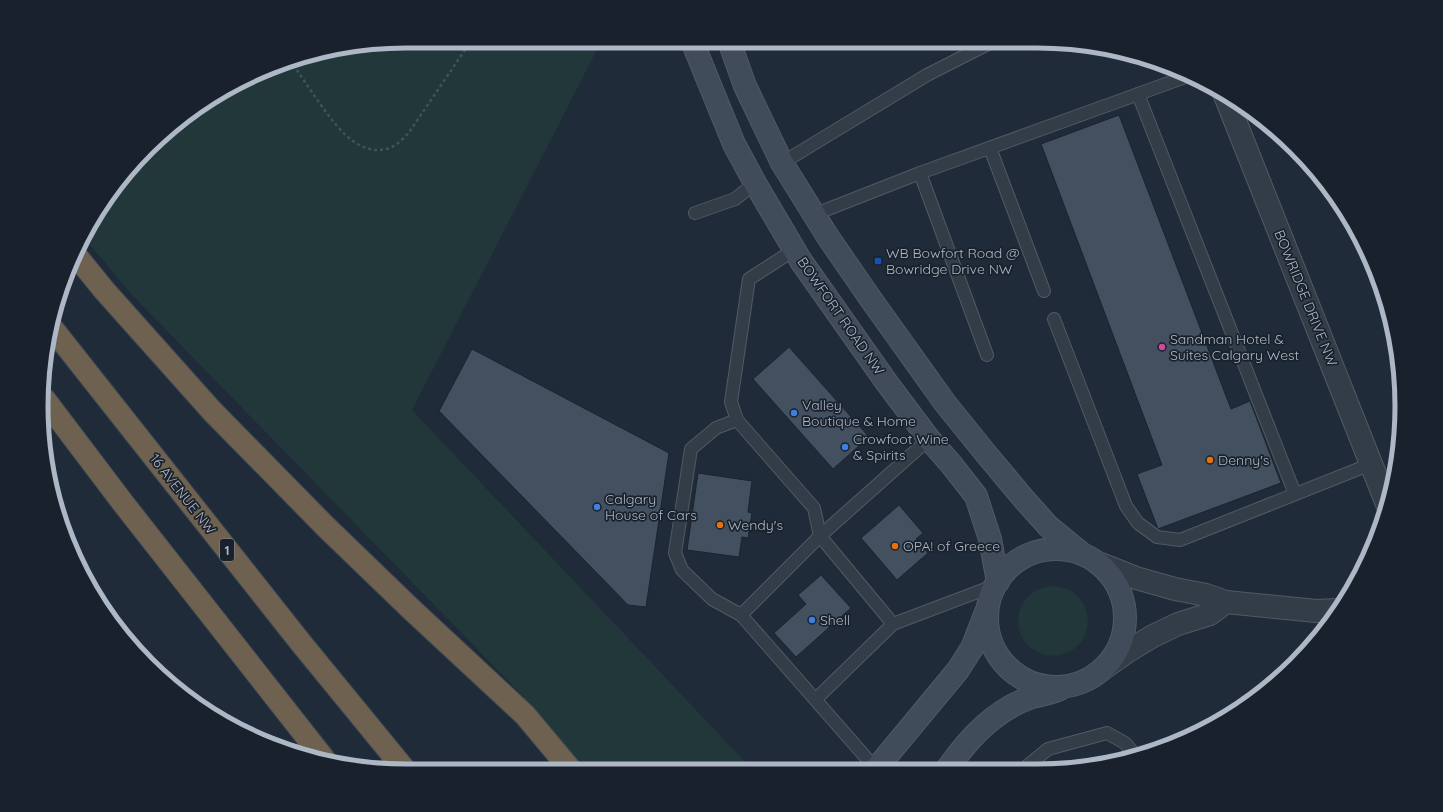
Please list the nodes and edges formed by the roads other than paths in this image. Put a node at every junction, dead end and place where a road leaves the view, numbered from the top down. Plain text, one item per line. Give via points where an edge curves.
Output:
1 (695, 48) edge
2 (731, 48) edge
3 (980, 48) edge
4 (1181, 78) edge
5 (1138, 94) junction
6 (1228, 103) edge
7 (990, 148) junction
8 (782, 163) junction
9 (920, 173) junction
10 (755, 183) junction
11 (695, 213) dead end
12 (813, 215) junction
13 (794, 250) junction
14 (79, 260) edge
15 (1044, 291) dead end
16 (1054, 319) dead end
17 (56, 333) edge
18 (987, 355) dead end
19 (48, 404) edge
20 (737, 420) junction
21 (49, 421) edge
22 (929, 439) junction
23 (1371, 464) junction
24 (1295, 494) junction
25 (1384, 496) edge
26 (123, 503) junction
27 (820, 536) junction
28 (1089, 558) junction
29 (997, 584) junction
30 (1226, 602) junction
31 (988, 607) junction
32 (1328, 613) edge
33 (741, 615) junction
34 (893, 624) junction
35 (1104, 668) junction
36 (1068, 686) junction
37 (816, 699) junction
38 (1132, 751) edge
39 (320, 753) edge
40 (400, 764) edge
41 (566, 764) edge
42 (872, 764) edge
43 (880, 764) edge
44 (951, 764) edge
45 (1030, 764) edge

1 - 10 street, BOWFORT ROAD NW via 734,144
2 - 8 street via 745,86
3 - 8 lane via 927,75
4 - 5 lane
5 - 7 lane
5 - 24 lane
6 - 23 street, BOWRIDGE DRIVE NW
7 - 9 lane
7 - 15 lane
8 - 12 street
9 - 12 lane
9 - 18 lane
10 - 11 lane via 735,200
10 - 13 street, BOWFORT ROAD NW
12 - 28 street via 945,403 1048,526
13 - 20 lane via 749,278 731,402
13 - 22 street, BOWFORT ROAD NW
14 - 41 highway via 212,412 410,609 525,716
16 - 24 lane via 1126,506 1138,523 1157,537 1180,540
17 - 40 highway, 16 AVENUE NW / 1
19 - 26 highway
20 - 27 lane via 814,508
20 - 33 lane via 716,428 691,449 675,553 682,570 712,599
21 - 26 highway
22 - 27 lane
22 - 29 street, BOWFORT ROAD NW via 976,496 990,539
23 - 24 lane
23 - 25 street, BOWRIDGE DRIVE NW
26 - 39 highway
27 - 33 lane
27 - 34 lane
28 - 29 street via 1065,550 1049,549 1034,553 1008,569
28 - 30 street via 1156,584
28 - 35 street via 1112,577 1122,594 1125,614 1124,634 1117,652
29 - 31 street
29 - 34 lane
30 - 32 street
30 - 35 street via 1210,614 1178,624 1153,636
31 - 36 street via 991,640 1008,667 1036,684
31 - 43 street via 972,648 958,670
33 - 37 lane
34 - 37 lane
35 - 36 street via 1094,676
36 - 44 street via 1029,698 1002,712 973,736
37 - 42 lane
38 - 45 lane via 1125,743 1107,733 1048,749

